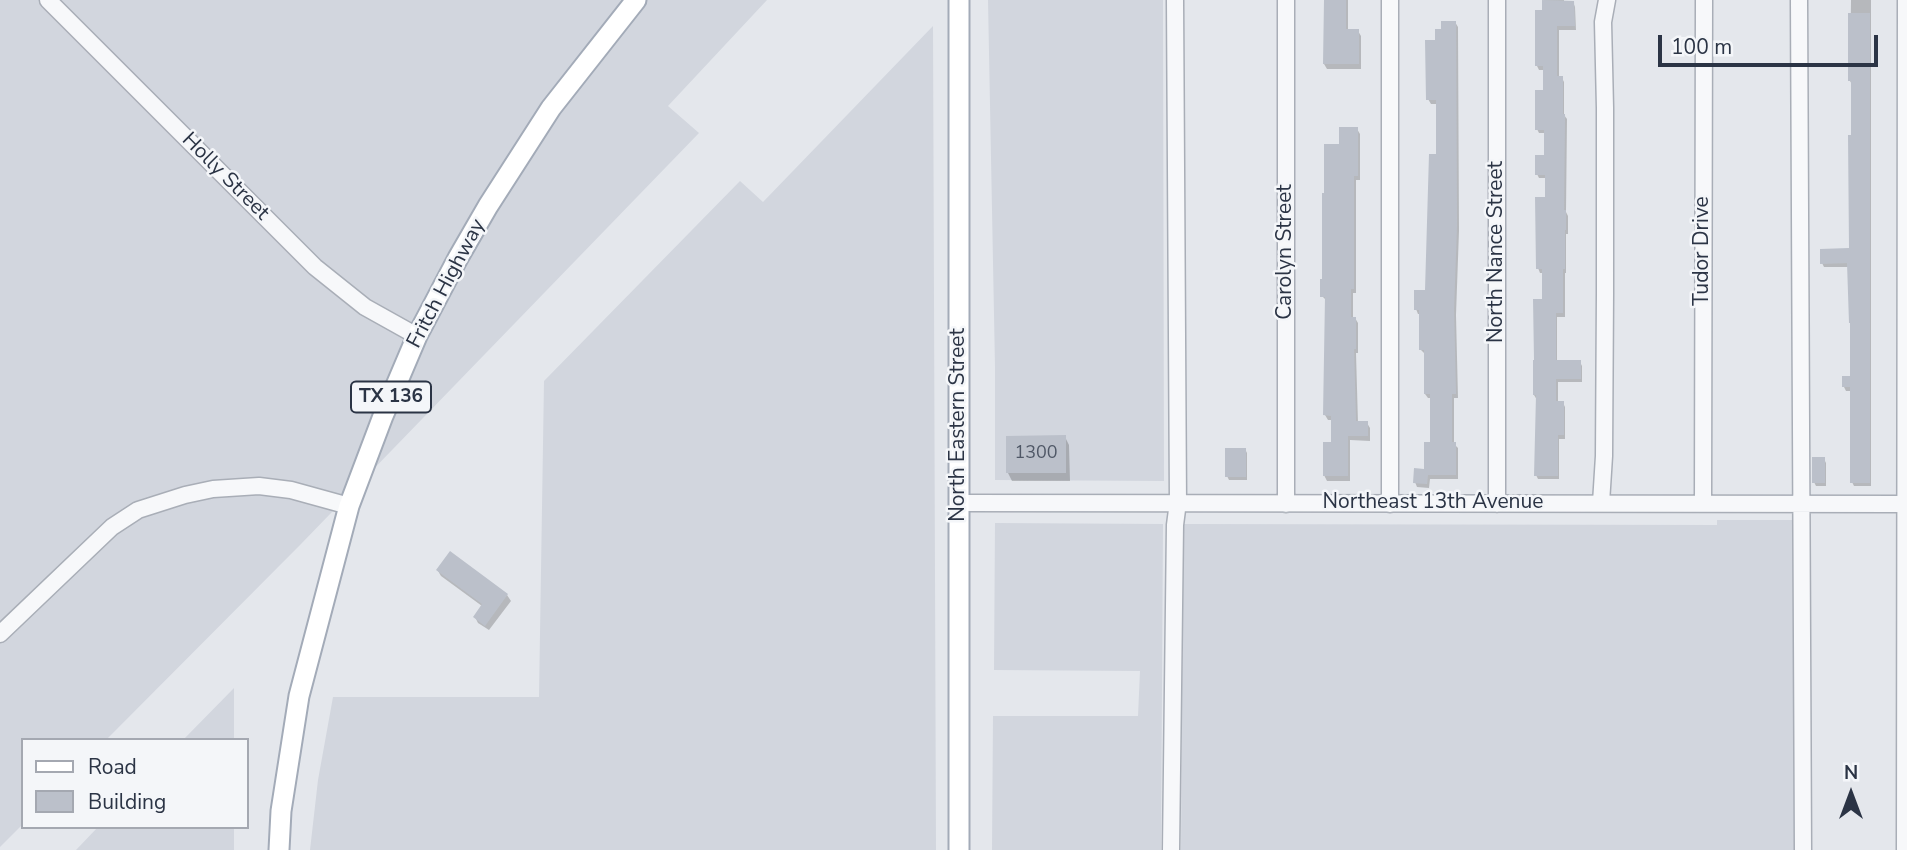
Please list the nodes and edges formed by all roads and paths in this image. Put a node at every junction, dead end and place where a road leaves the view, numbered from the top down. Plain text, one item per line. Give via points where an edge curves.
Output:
1 (48, 0) edge
2 (636, 0) edge
3 (959, 0) edge
4 (1175, 0) edge
5 (1286, 0) edge
6 (1390, 0) edge
7 (1497, 0) edge
8 (1607, 0) edge
9 (1703, 0) edge
10 (1800, 0) edge
11 (1906, 0) edge
12 (417, 336) junction
13 (1178, 502) junction
14 (959, 503) junction
15 (1601, 503) junction
16 (1703, 503) junction
17 (1802, 503) junction
18 (1286, 504) junction
19 (1390, 504) junction
20 (1497, 504) junction
21 (1907, 504) edge
22 (349, 506) junction
23 (0, 634) edge
24 (279, 850) edge
25 (959, 850) edge
26 (1171, 850) edge
27 (1803, 850) edge
28 (1905, 850) edge

1 - 12 street, Holly Street via 315,267 365,307
2 - 12 main road, Fritch Highway / TX 136 via 551,108 470,237
3 - 14 main road, North Eastern Street
4 - 13 street
5 - 18 street, Carolyn Street
6 - 19 street
7 - 20 street, North Nance Street
8 - 15 street via 1603,22
9 - 16 street, Tudor Drive
10 - 17 street
11 - 21 street
12 - 22 main road, Fritch Highway / TX 136
13 - 14 street, Northeast 13th Avenue
13 - 18 street, Northeast 13th Avenue
13 - 26 street
14 - 25 main road, North Eastern Street
15 - 16 street, Northeast 13th Avenue
15 - 20 street, Northeast 13th Avenue
16 - 17 street, Northeast 13th Avenue
17 - 21 street, Northeast 13th Avenue
17 - 27 street
18 - 19 street, Northeast 13th Avenue
19 - 20 street, Northeast 13th Avenue
21 - 28 street
22 - 23 street via 259,486 213,489 138,510 111,527
22 - 24 main road, Fritch Highway / TX 136 via 299,696

